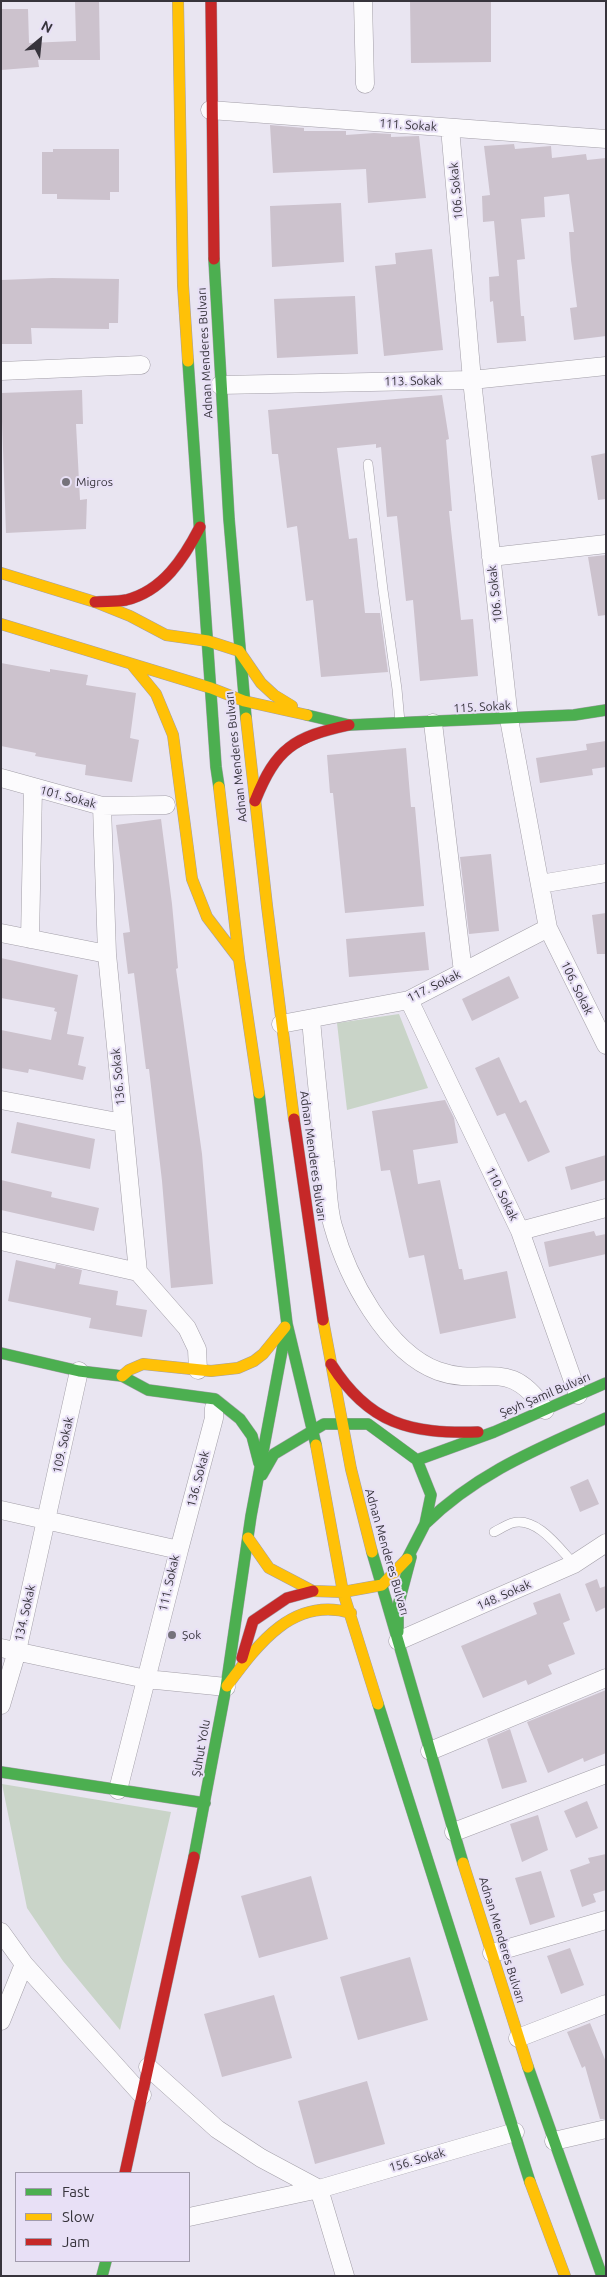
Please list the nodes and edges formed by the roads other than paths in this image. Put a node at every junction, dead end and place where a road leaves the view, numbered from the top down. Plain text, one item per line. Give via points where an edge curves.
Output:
1 (178, 1) edge
2 (210, 1) edge
3 (363, 1) edge
4 (365, 84) dead end
5 (210, 110) junction
6 (450, 128) junction
7 (606, 139) edge
8 (141, 365) dead end
9 (606, 366) edge
10 (1, 371) edge
11 (472, 380) junction
12 (220, 385) junction
13 (368, 464) dead end
14 (200, 527) junction
15 (606, 544) edge
16 (491, 557) junction
17 (1, 573) edge
18 (94, 602) junction
19 (1, 624) edge
20 (208, 641) junction
21 (239, 651) junction
22 (133, 666) junction
23 (211, 688) junction
24 (244, 701) junction
25 (606, 710) edge
26 (509, 719) junction
27 (400, 722) junction
28 (433, 723) junction
29 (354, 725) junction
30 (1, 778) edge
31 (33, 788) junction
32 (254, 802) junction
33 (166, 805) dead end
34 (102, 806) junction
35 (606, 874) edge
36 (540, 884) junction
37 (548, 928) junction
38 (1, 933) edge
39 (30, 939) junction
40 (107, 954) junction
41 (239, 959) junction
42 (463, 972) junction
43 (409, 1000) junction
44 (310, 1019) junction
45 (282, 1024) junction
46 (604, 1039) edge
47 (1, 1100) edge
48 (123, 1123) junction
49 (606, 1208) edge
50 (520, 1231) junction
51 (1, 1241) edge
52 (138, 1272) junction
53 (287, 1324) junction
54 (1, 1352) edge
55 (331, 1364) junction
56 (198, 1370) junction
57 (79, 1371) junction
58 (122, 1376) junction
59 (606, 1383) edge
60 (578, 1395) junction
61 (214, 1408) dead end
62 (545, 1410) junction
63 (606, 1418) edge
64 (343, 1423) junction
65 (313, 1431) junction
66 (494, 1432) junction
67 (417, 1460) junction
68 (260, 1470) junction
69 (483, 1476) junction
70 (257, 1483) junction
71 (439, 1492) junction
72 (1, 1510) edge
73 (46, 1520) junction
74 (425, 1524) junction
75 (494, 1532) dead end
76 (248, 1538) junction
77 (606, 1543) edge
78 (415, 1546) junction
79 (179, 1550) junction
80 (574, 1564) junction
81 (382, 1585) junction
82 (313, 1591) junction
83 (343, 1592) junction
84 (351, 1613) junction
85 (398, 1641) junction
86 (9, 1649) edge
87 (238, 1671) junction
88 (606, 1678) edge
89 (146, 1679) junction
90 (226, 1687) junction
91 (1, 1705) edge
92 (430, 1751) junction
93 (1, 1772) edge
94 (606, 1774) edge
95 (118, 1790) junction
96 (205, 1803) junction
97 (454, 1832) junction
98 (606, 1920) edge
99 (1, 1932) edge
100 (492, 1954) junction
101 (24, 1964) junction
102 (606, 2004) edge
103 (1, 2021) edge
104 (518, 2038) junction
105 (148, 2067) junction
106 (142, 2095) junction
107 (606, 2129) edge
108 (515, 2132) junction
109 (554, 2142) junction
110 (125, 2172) edge
111 (319, 2189) junction
112 (190, 2217) edge
113 (600, 2251) edge
114 (106, 2262) edge
115 (102, 2276) edge
116 (346, 2276) edge
117 (565, 2276) edge
118 (602, 2276) edge

1 - 14 main road, Adnan Menderes Bulvarı via 183,286
2 - 5 main road, Adnan Menderes Bulvarı
3 - 4 street
5 - 6 street, 111. Sokak
5 - 12 main road, Adnan Menderes Bulvarı
6 - 7 street, 111. Sokak
6 - 11 street, 106. Sokak
8 - 10 street
9 - 11 street, 113. Sokak
11 - 12 street, 113. Sokak
11 - 16 street, 106. Sokak
12 - 21 main road, Adnan Menderes Bulvarı
13 - 27 lane
14 - 18 main road via 191,546 169,574 144,594 127,600
14 - 20 main road, Adnan Menderes Bulvarı
15 - 16 street
16 - 26 street, 106. Sokak
17 - 18 main road
18 - 20 main road via 166,635
19 - 22 main road
20 - 21 main road
20 - 23 main road, Adnan Menderes Bulvarı
21 - 24 main road, Adnan Menderes Bulvarı
21 - 29 main road, 115. Sokak via 258,682 275,698
22 - 23 main road
22 - 41 main road via 156,694 173,735 192,879 207,917
23 - 24 main road
23 - 41 main road, Adnan Menderes Bulvarı via 216,767
24 - 29 main road
24 - 32 main road, Adnan Menderes Bulvarı
25 - 26 main road, 115. Sokak via 574,716
26 - 28 main road, 115. Sokak
26 - 36 street, 106. Sokak
27 - 28 main road, 115. Sokak
27 - 29 main road, 115. Sokak
28 - 42 street
29 - 32 main road via 318,732 287,750 273,763
30 - 31 street, 101. Sokak
31 - 34 street, 101. Sokak
31 - 39 street
32 - 45 main road, Adnan Menderes Bulvarı
33 - 34 street, 101. Sokak
34 - 40 street, 136. Sokak
35 - 36 street
36 - 37 street, 106. Sokak
37 - 42 street, 117. Sokak
37 - 46 street, 106. Sokak
38 - 39 street
39 - 40 street
40 - 48 street, 136. Sokak
41 - 53 main road, Adnan Menderes Bulvarı
42 - 43 street, 117. Sokak
43 - 44 street, 117. Sokak
43 - 50 street, 110. Sokak
44 - 45 street, 117. Sokak
44 - 62 street via 332,1224 345,1261 363,1296 388,1334 405,1352 437,1371 456,1376 518,1381 534,1393
45 - 55 main road, Adnan Menderes Bulvarı via 317,1289
47 - 48 street
48 - 52 street, 136. Sokak
49 - 50 street
50 - 60 street, 110. Sokak
51 - 52 street
52 - 56 street via 187,1328 198,1350
53 - 56 main road via 272,1346 253,1362 232,1371
53 - 65 main road, Adnan Menderes Bulvarı
53 - 68 main road, Şuhut Yolu
54 - 57 main road
55 - 64 main road, Adnan Menderes Bulvarı
55 - 66 main road via 355,1397 399,1425 454,1432
56 - 58 main road via 149,1363 128,1368
57 - 58 main road
57 - 73 street, 109. Sokak
58 - 68 main road via 148,1390 215,1399 240,1420 252,1436
59 - 60 main road, Şeyh Şamil Bulvarı
60 - 62 main road, Şeyh Şamil Bulvarı
61 - 79 street, 136. Sokak
62 - 66 main road, Şeyh Şamil Bulvarı
63 - 69 main road
64 - 65 main road via 324,1424
64 - 67 main road via 368,1424
64 - 81 main road, Adnan Menderes Bulvarı via 355,1491
65 - 70 main road via 274,1454
65 - 83 main road, Adnan Menderes Bulvarı
66 - 67 main road, Şeyh Şamil Bulvarı
67 - 71 main road
68 - 70 main road, Şuhut Yolu
69 - 71 main road
69 - 74 main road via 443,1505
70 - 76 main road, Şuhut Yolu
71 - 74 main road
72 - 73 street, 111. Sokak
73 - 79 street, 111. Sokak
73 - 86 street, 134. Sokak
74 - 78 main road
75 - 80 lane via 513,1523 530,1523
76 - 82 main road via 269,1568
76 - 90 main road, Şuhut Yolu
77 - 80 street, 148. Sokak
78 - 81 main road
78 - 85 main road via 398,1606
79 - 89 street, 111. Sokak
80 - 85 street, 148. Sokak
81 - 83 main road
81 - 85 main road, Adnan Menderes Bulvarı
82 - 83 main road
82 - 87 main road via 287,1598 253,1622
83 - 84 main road, Adnan Menderes Bulvarı
84 - 87 main road via 331,1608 314,1609 290,1619 268,1636
84 - 108 main road, Adnan Menderes Bulvarı
85 - 92 main road, Adnan Menderes Bulvarı
86 - 89 street
86 - 91 street, 134. Sokak
87 - 90 main road
88 - 92 street
89 - 90 street
89 - 95 street, 111. Sokak
90 - 96 main road, Şuhut Yolu
92 - 97 main road, Adnan Menderes Bulvarı
93 - 95 main road
94 - 97 street
95 - 96 main road
96 - 105 main road, Şuhut Yolu
97 - 100 main road, Adnan Menderes Bulvarı
98 - 100 street
99 - 101 street
100 - 104 main road, Adnan Menderes Bulvarı
101 - 103 street
101 - 106 street
102 - 104 street
104 - 109 main road, Adnan Menderes Bulvarı
105 - 106 main road, Şuhut Yolu
105 - 111 street via 216,2129
106 - 110 main road, Şuhut Yolu
107 - 109 street
108 - 111 street, 156. Sokak
108 - 117 main road, Adnan Menderes Bulvarı via 537,2203
109 - 113 main road, Adnan Menderes Bulvarı
111 - 112 street, 156. Sokak
111 - 116 street
113 - 118 main road, Adnan Menderes Bulvarı
114 - 115 main road

